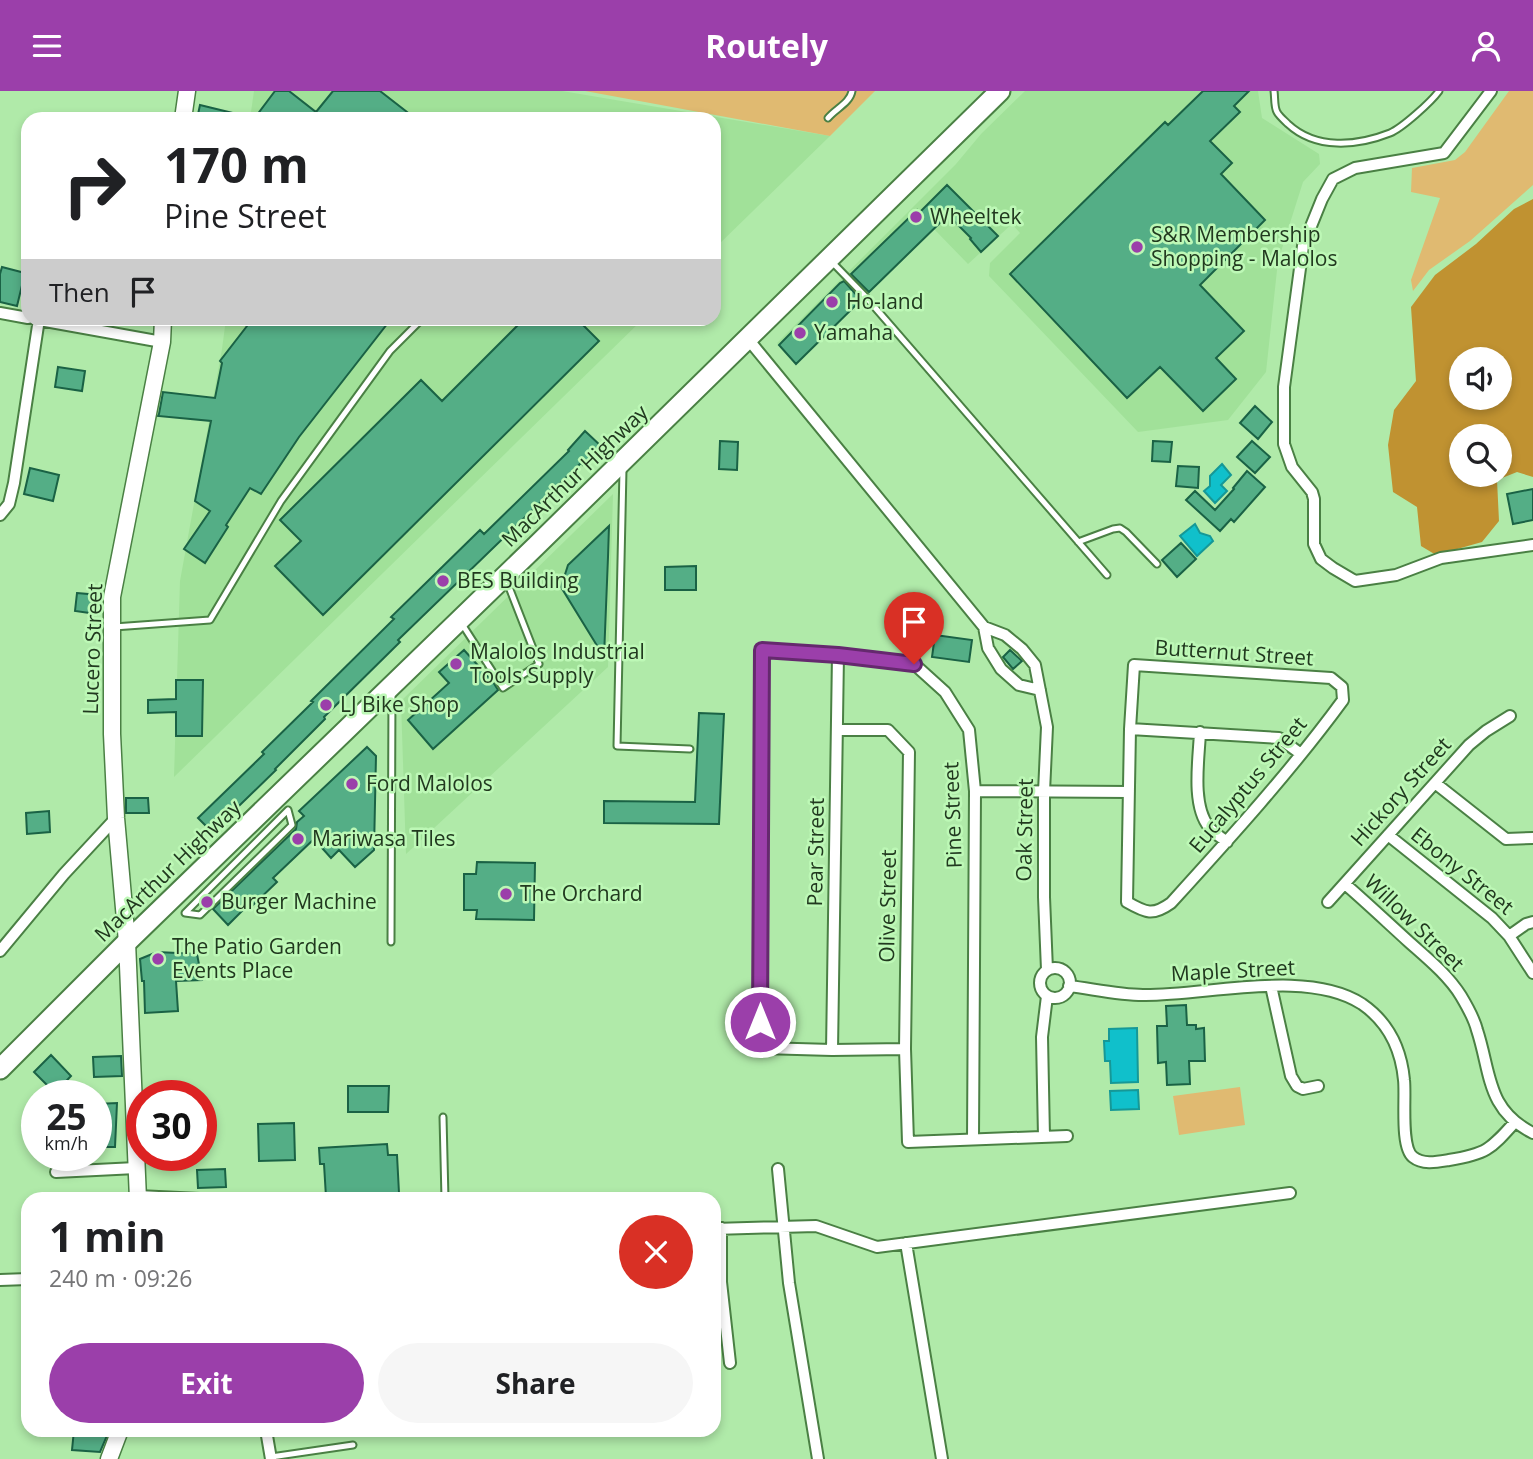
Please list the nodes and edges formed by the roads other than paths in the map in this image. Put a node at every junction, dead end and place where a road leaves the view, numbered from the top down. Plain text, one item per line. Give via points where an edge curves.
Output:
1 (187, 91) edge
2 (852, 91) edge
3 (1000, 91) edge
4 (1274, 91) edge
5 (1439, 91) edge
6 (1491, 91) edge
7 (184, 112) edge
8 (828, 118) dead end
9 (829, 259) junction
10 (0, 313) edge
11 (21, 316) edge
12 (37, 326) edge
13 (76, 326) edge
14 (163, 326) edge
15 (415, 326) edge
16 (748, 339) junction
17 (162, 342) junction
18 (624, 460) junction
19 (0, 515) edge
20 (1078, 542) junction
21 (1533, 545) edge
22 (1157, 564) dead end
23 (1107, 575) dead end
24 (505, 576) junction
25 (460, 620) junction
26 (112, 627) junction
27 (984, 627) junction
28 (838, 655) junction
29 (1331, 678) joint
30 (392, 686) junction
31 (1040, 690) junction
32 (1510, 716) dead end
33 (1130, 729) junction
34 (837, 730) junction
35 (1200, 732) junction
36 (691, 749) dead end
37 (1301, 754) junction
38 (1435, 783) junction
39 (975, 791) junction
40 (1044, 792) junction
41 (1129, 792) junction
42 (116, 818) junction
43 (1388, 835) junction
44 (1533, 838) edge
45 (1227, 842) junction
46 (228, 857) junction
47 (1345, 884) junction
48 (1328, 902) dead end
49 (1533, 922) edge
50 (1509, 936) junction
51 (127, 942) junction
52 (391, 942) dead end
53 (0, 951) edge
54 (1048, 970) junction
55 (1533, 973) edge
56 (1069, 986) junction
57 (1271, 986) junction
58 (1046, 996) junction
59 (905, 1049) junction
60 (832, 1050) junction
61 (0, 1069) edge
62 (135, 1080) edge
63 (1318, 1086) dead end
64 (443, 1117) dead end
65 (1515, 1122) junction
66 (1533, 1133) edge
67 (1067, 1136) dead end
68 (1044, 1137) junction
69 (973, 1139) junction
70 (126, 1168) edge
71 (778, 1169) dead end
72 (136, 1171) edge
73 (56, 1172) dead end
74 (138, 1192) edge
75 (445, 1192) edge
76 (1290, 1193) dead end
77 (783, 1227) junction
78 (721, 1228) edge
79 (906, 1243) junction
80 (21, 1279) edge
81 (0, 1280) edge
82 (721, 1283) edge
83 (730, 1363) dead end
84 (117, 1437) edge
85 (267, 1437) edge
86 (353, 1445) dead end
87 (271, 1458) edge
88 (109, 1459) edge
89 (818, 1459) edge
90 (942, 1459) edge

1 - 7 street
2 - 8 lane
3 - 9 highway, MacArthur Highway
4 - 5 lane via 1277,112 1296,131 1335,144 1393,132
6 - 21 street via 1444,153 1355,168 1333,179 1303,246 1284,387 1284,445 1292,467 1312,492 1314,544 1321,559 1355,581 1396,575 1441,558
9 - 16 highway, MacArthur Highway
9 - 20 lane
10 - 11 street
12 - 19 street via 14,483
13 - 17 street
14 - 17 street, Lucero Street
15 - 26 lane via 390,351 281,501 210,621
16 - 18 highway, MacArthur Highway
16 - 27 street
17 - 26 street, Lucero Street via 113,597
18 - 24 highway, MacArthur Highway
18 - 36 lane via 617,746
20 - 22 lane via 1120,528
20 - 23 lane
24 - 25 highway, MacArthur Highway
24 - 25 lane via 539,664 503,688
25 - 30 highway, MacArthur Highway
26 - 42 street, Lucero Street
27 - 31 street, Oak Street via 1005,635 1022,649 1035,665
27 - 31 street via 988,647 1002,669 1019,685
28 - 34 street, Pear Street
28 - 39 street, Pine Street via 914,664 945,692 969,730
28 - 60 street, Pine Street via 762,650 760,1048
29 - 33 street, Butternut Street via 1134,665
29 - 37 street, Eucalyptus Street via 1342,687 1343,700
30 - 46 highway, MacArthur Highway
30 - 52 lane
31 - 40 street, Oak Street via 1047,727
32 - 38 street, Hickory Street via 1469,745
33 - 35 street
33 - 41 street
34 - 59 street, Olive Street via 888,730 909,752
34 - 60 street, Pear Street
35 - 37 street via 1279,738
35 - 45 street via 1198,795 1208,827
37 - 45 street, Eucalyptus Street
38 - 43 street, Hickory Street
38 - 44 street via 1506,839
39 - 40 street
39 - 69 street, Pine Street
40 - 41 street
40 - 54 street, Oak Street
41 - 45 street, Eucalyptus Street via 1128,902 1145,912 1160,911 1171,903
42 - 51 street, Lucero Street
42 - 53 street
43 - 47 street, Hickory Street
43 - 50 street, Ebony Street
46 - 46 lane via 261,837 288,810 292,825 200,915 185,913
46 - 51 highway, MacArthur Highway
47 - 48 street, Hickory Street
47 - 65 street, Willow Street via 1460,994 1476,1027 1493,1093
49 - 50 street
50 - 55 street, Ebony Street
51 - 61 highway, MacArthur Highway
51 - 62 street, Lucero Street
54 - 56 street via 1063,971
54 - 58 street via 1040,983
56 - 57 street, Maple Street via 1141,995
56 - 58 street via 1060,997
57 - 63 street via 1292,1076 1303,1089
57 - 65 street, Maple Street via 1343,994 1380,1018 1400,1056 1406,1138 1412,1157 1435,1162 1485,1152
58 - 68 street
59 - 60 street
59 - 69 street, Olive Street via 908,1142
64 - 75 lane
65 - 66 street, Willow Street
67 - 68 street
68 - 69 street
70 - 73 street
71 - 77 street
72 - 74 street, Lucero Street
76 - 79 street
77 - 78 street
77 - 79 street via 816,1226 877,1247
77 - 89 street
79 - 90 street
80 - 81 street
82 - 83 street
84 - 88 street
85 - 87 street
86 - 87 lane

